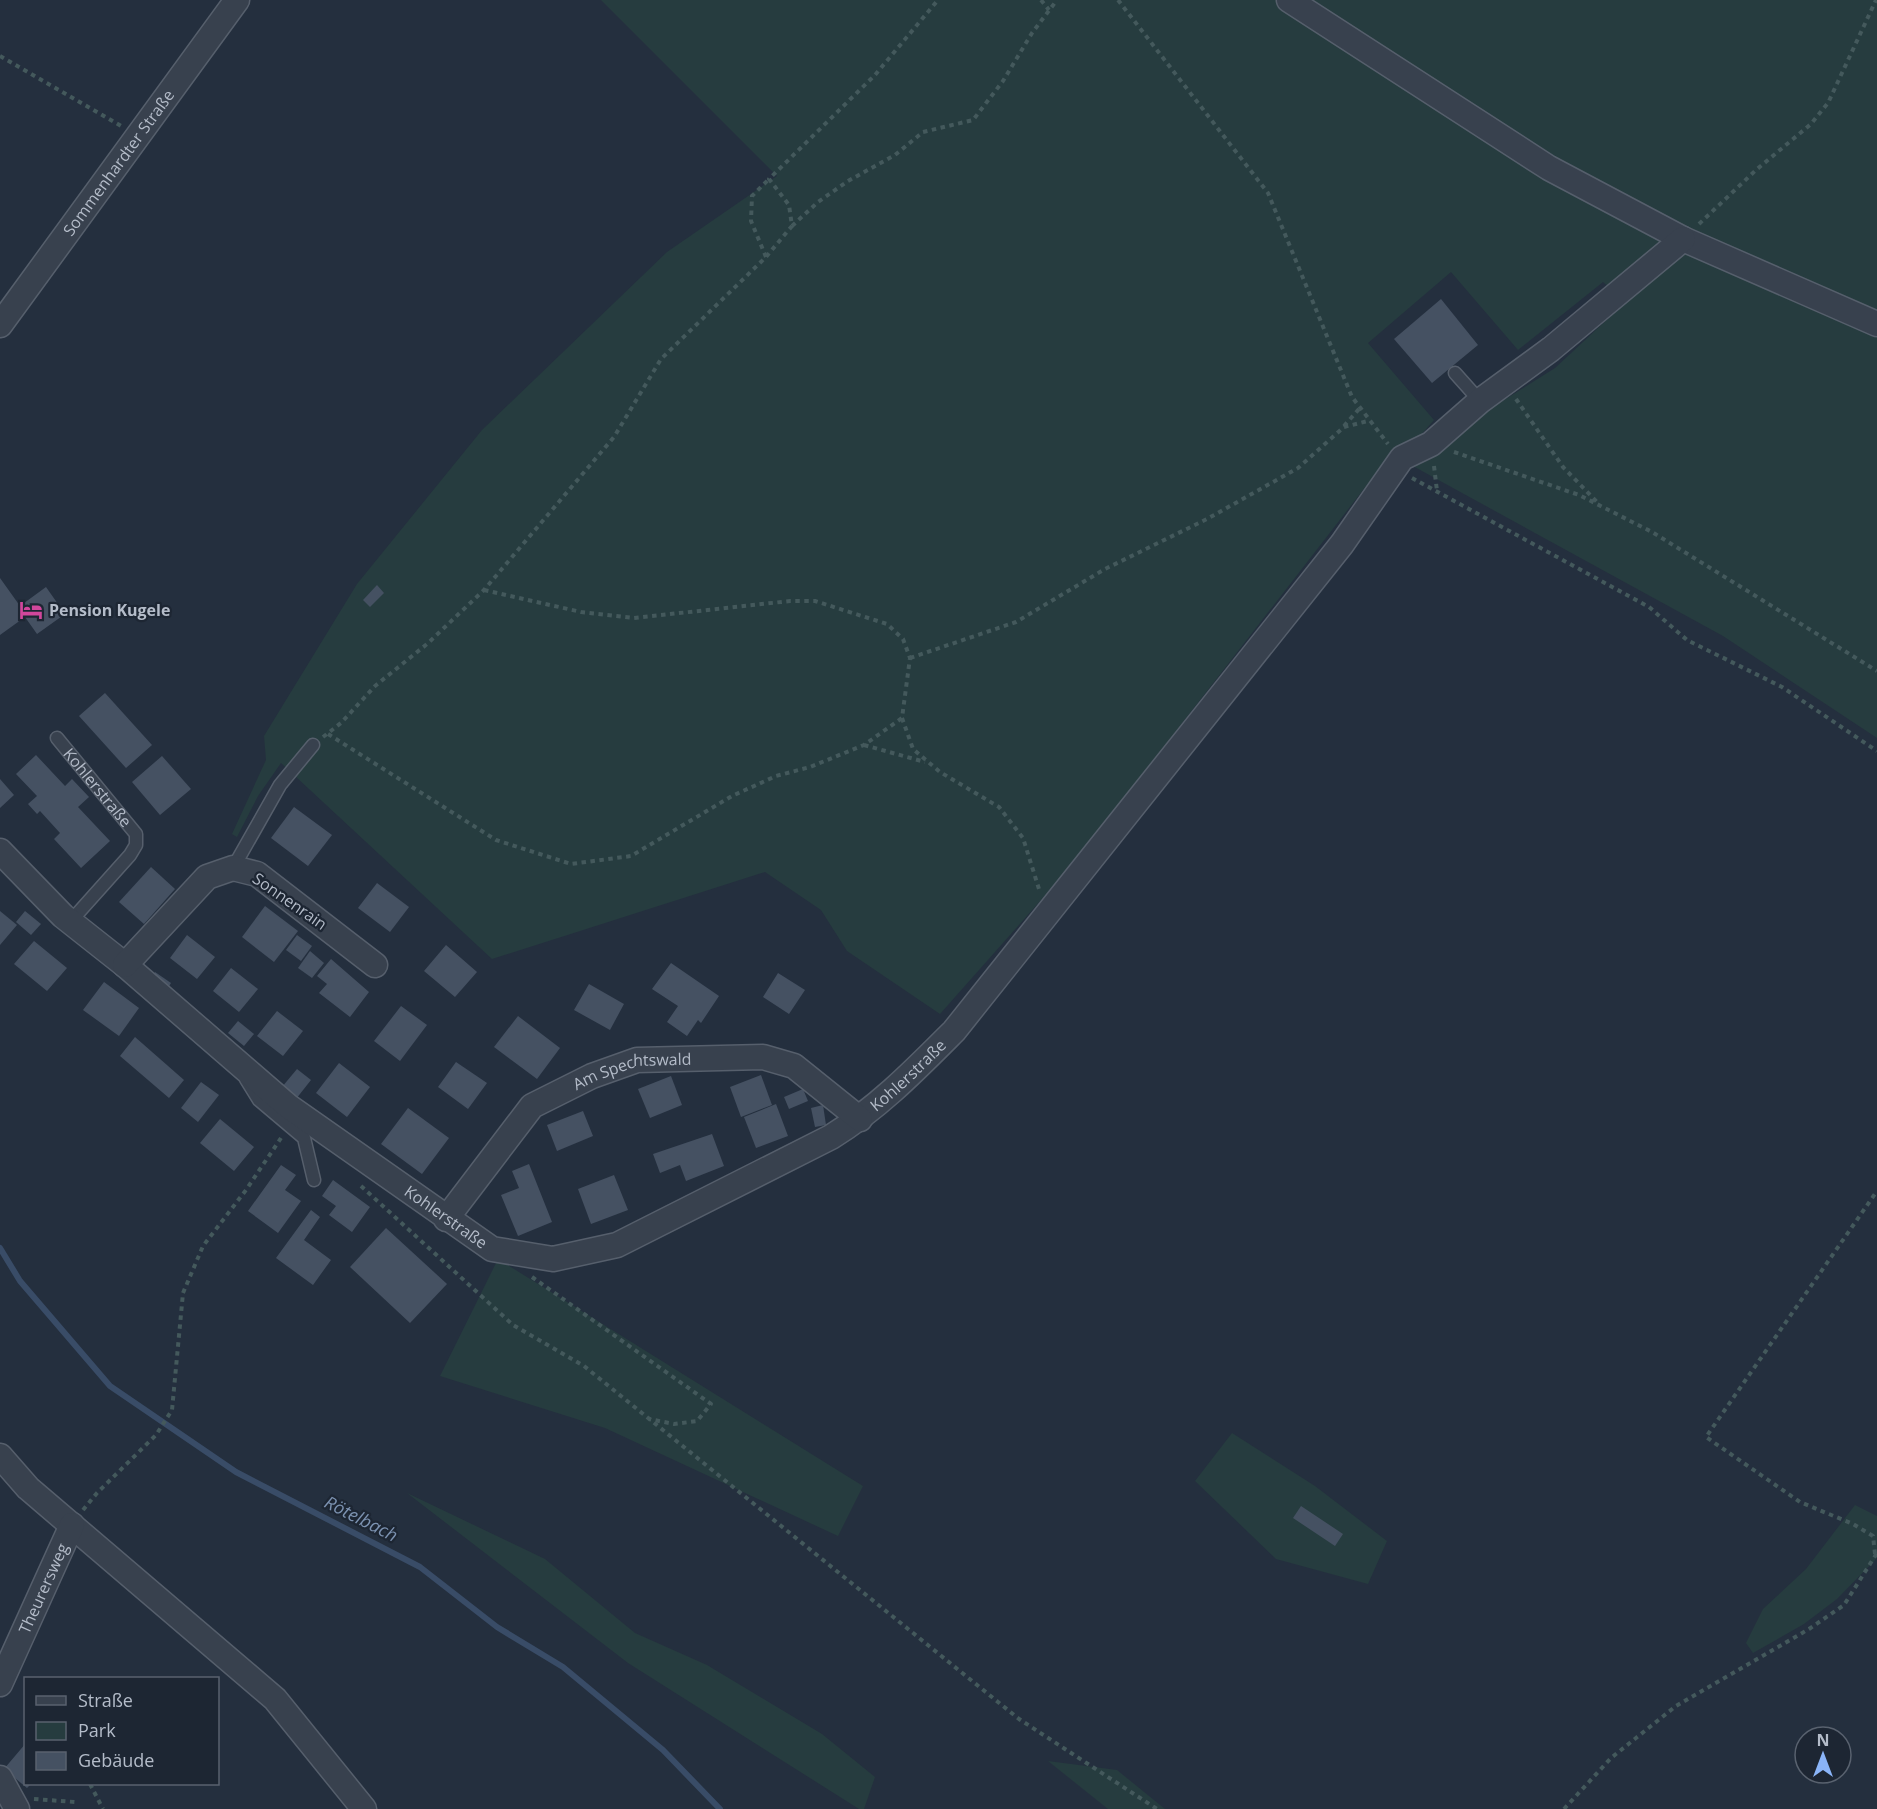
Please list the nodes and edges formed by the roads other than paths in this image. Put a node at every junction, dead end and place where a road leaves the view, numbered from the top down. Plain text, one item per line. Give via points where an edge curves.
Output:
1 (237, 0) edge
2 (1289, 0) edge
3 (1683, 239) junction
4 (1877, 324) edge
5 (0, 325) edge
6 (1455, 373) dead end
7 (1480, 401) junction
8 (57, 738) dead end
9 (313, 745) road end
10 (0, 851) edge
11 (233, 868) junction
12 (70, 922) junction
13 (125, 965) junction
14 (375, 965) dead end
15 (238, 1065) junction
16 (860, 1119) junction
17 (314, 1180) dead end
18 (446, 1219) junction
19 (0, 1456) edge
20 (76, 1528) junction
21 (0, 1684) edge
22 (364, 1809) edge

1 - 5 street, Sommenhardter Straße
2 - 3 street via 1549,168
3 - 4 street
3 - 7 street via 1551,350
6 - 7 lane
7 - 16 street, Kohlerstraße via 1431,444 1399,463 1342,544 954,1031
8 - 12 lane, Kohlerstraße via 136,834 136,845 130,855
9 - 11 lane via 280,785
10 - 12 street, Kohlerstraße
11 - 13 street, Sonnenrain via 207,877
11 - 14 street, Sonnenrain via 257,874
12 - 13 street, Kohlerstraße
13 - 15 street, Kohlerstraße
15 - 17 lane via 259,1100 304,1138
15 - 18 street, Kohlerstraße via 288,1106
16 - 18 street, Kohlerstraße via 617,1245 553,1259 492,1249
16 - 18 street, Am Spechtswald via 794,1066 763,1057 636,1060 592,1076 532,1106
19 - 20 street via 28,1488
20 - 21 street, Theurersweg
20 - 22 street via 275,1699

